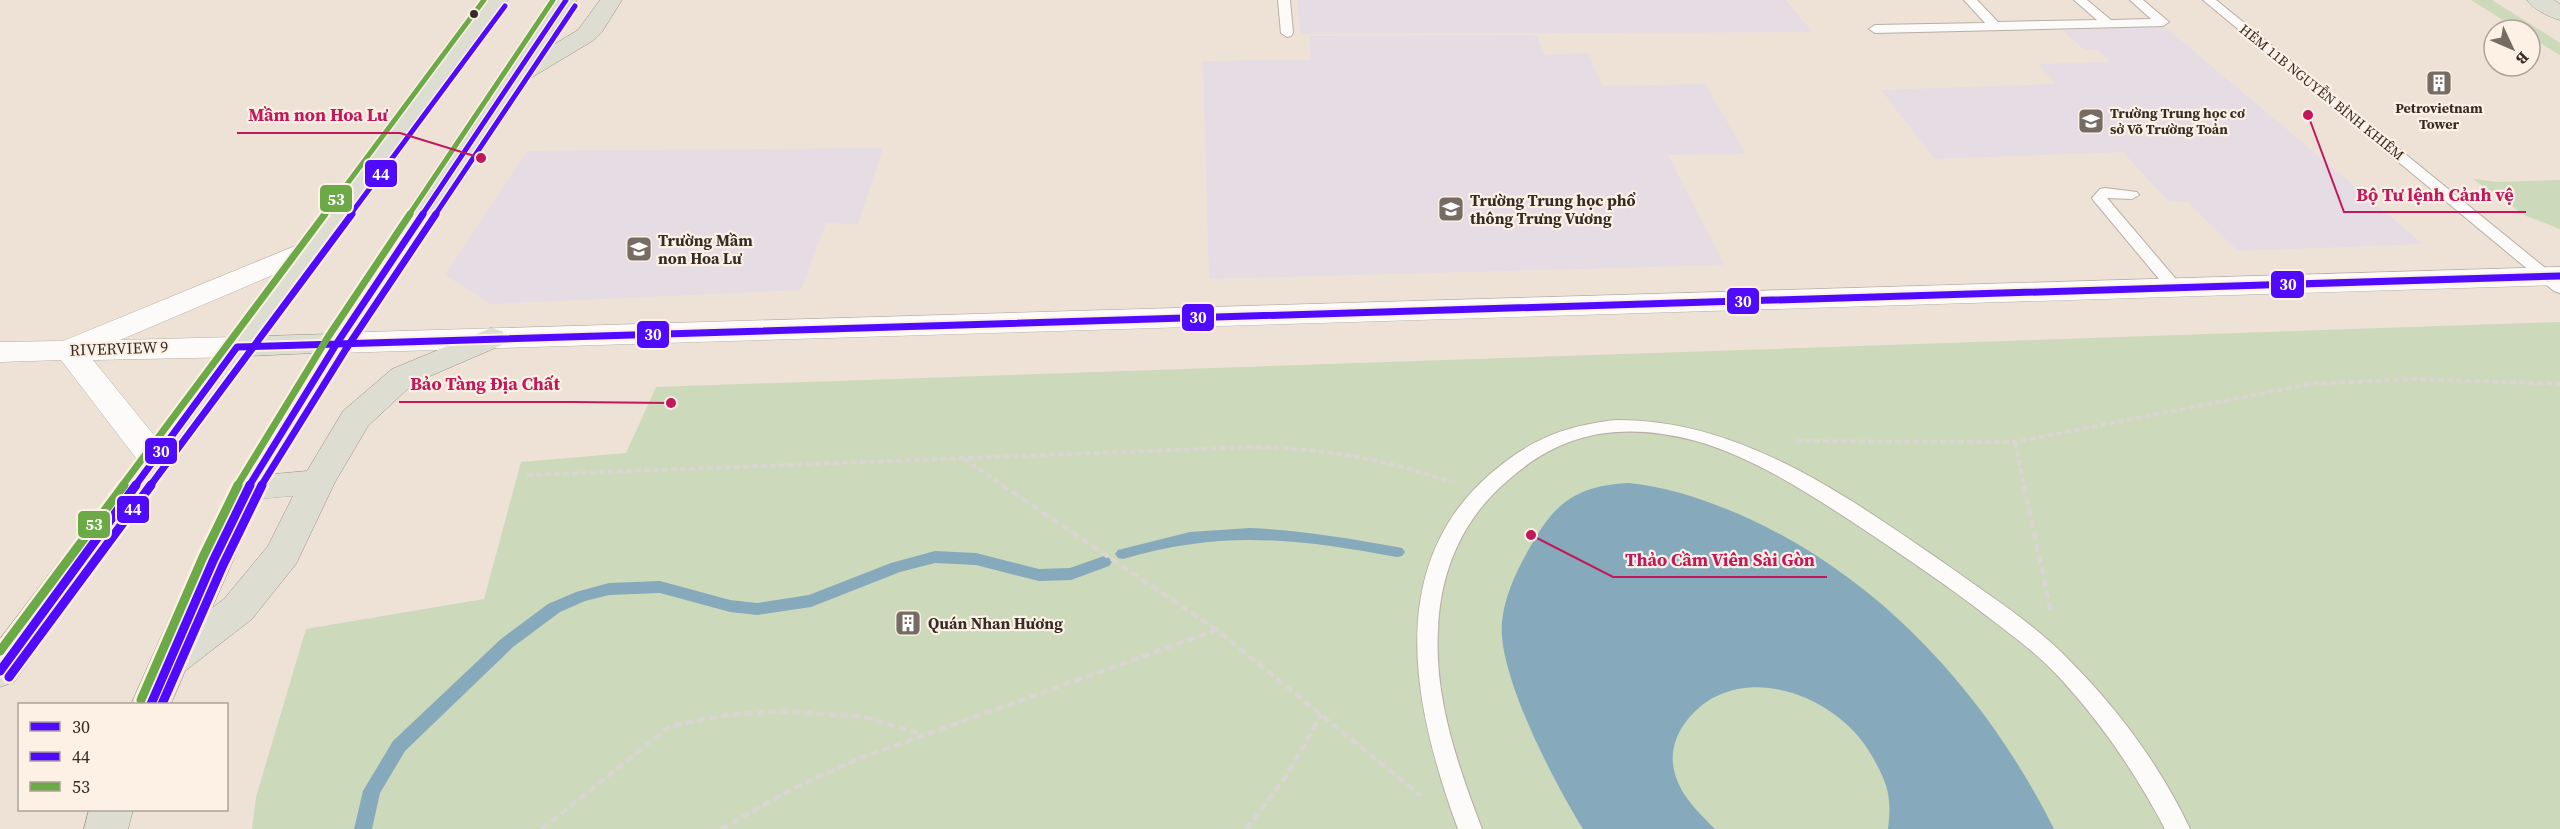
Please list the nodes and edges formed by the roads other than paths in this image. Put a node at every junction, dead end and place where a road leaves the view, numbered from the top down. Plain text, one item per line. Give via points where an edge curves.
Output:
1 (497, 0) edge
2 (566, 0) edge
3 (611, 0) edge
4 (1284, 0) edge
5 (1970, 0) edge
6 (2080, 0) edge
7 (2136, 0) edge
8 (2209, 0) edge
9 (2538, 0) edge
10 (2560, 13) edge
11 (2108, 23) junction
12 (1995, 26) junction
13 (1875, 29) dead end
14 (1287, 33) dead end
15 (514, 79) junction
16 (2132, 195) dead end
17 (310, 249) junction
18 (2555, 280) edge
19 (2175, 288) junction
20 (491, 338) junction
21 (337, 343) junction
22 (237, 347) junction
23 (69, 350) junction
24 (0, 352) edge
25 (154, 458) junction
26 (318, 482) junction
27 (248, 488) junction
28 (170, 661) junction
29 (0, 671) edge
30 (152, 703) edge
31 (111, 811) edge
32 (106, 829) edge
33 (1470, 829) edge
34 (2178, 829) edge

1 - 17 main road
2 - 15 main road
3 - 15 main road via 586,36
4 - 14 lane
5 - 12 lane
6 - 11 lane
7 - 11 lane via 2163,22
8 - 18 lane, HẺM 11B NGUYỄN BỈNH KHIÊM
9 - 10 main road
11 - 12 lane
12 - 13 lane
15 - 21 main road
16 - 19 lane via 2105,192 2099,198
17 - 22 main road
17 - 23 main road
18 - 19 main road
19 - 20 main road
20 - 21 main road
20 - 26 main road via 403,376 355,419
21 - 22 main road
21 - 27 main road
22 - 23 main road, RIVERVIEW 9
22 - 25 main road
23 - 24 main road, RIVERVIEW 9
23 - 25 main road
25 - 29 main road
26 - 27 main road
26 - 28 main road via 283,554 238,609
27 - 28 main road
28 - 30 main road
31 - 32 main road
33 - 34 lane via 1452,786 1429,694 1427,633 1431,589 1440,559 1452,532 1479,494 1505,468 1528,453 1554,439 1585,430 1644,426 1714,440 1774,464 1887,534 2008,621 2042,647 2085,691 2141,768

